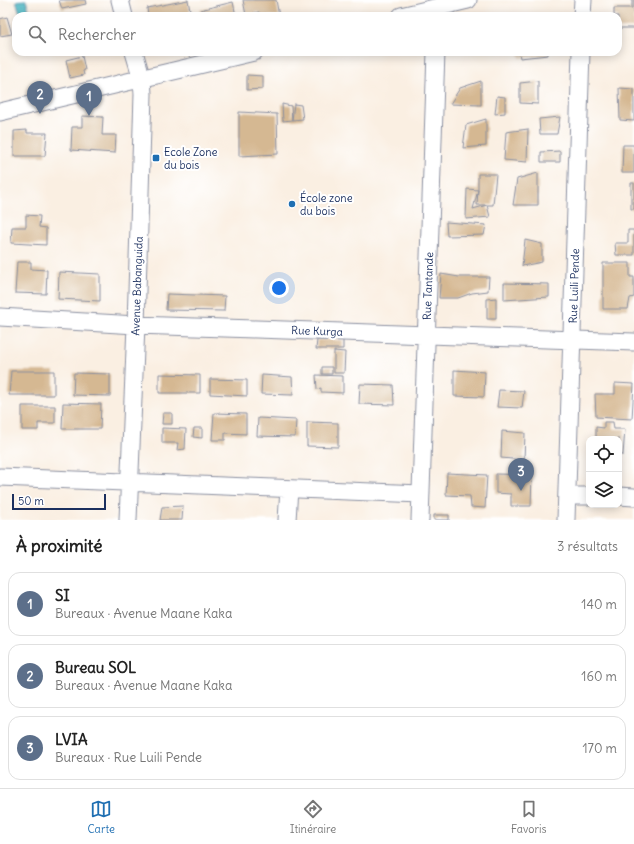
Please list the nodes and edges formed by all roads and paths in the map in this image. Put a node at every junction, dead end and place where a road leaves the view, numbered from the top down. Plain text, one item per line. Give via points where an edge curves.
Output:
1 (120, 0) edge
2 (468, 0) edge
3 (583, 0) edge
4 (438, 11) edge
5 (123, 12) edge
6 (582, 12) edge
7 (135, 56) edge
8 (237, 56) edge
9 (436, 56) edge
10 (581, 56) edge
11 (142, 79) junction
12 (0, 112) edge
13 (0, 317) edge
14 (136, 325) junction
15 (427, 335) junction
16 (572, 340) junction
17 (634, 342) edge
18 (0, 477) edge
19 (129, 481) junction
20 (289, 489) junction
21 (421, 494) junction
22 (567, 496) junction
23 (586, 496) edge
24 (622, 496) edge
25 (634, 496) edge
26 (128, 520) edge
27 (287, 520) edge
28 (420, 520) edge
29 (566, 520) edge

1 - 5 street
2 - 4 street
3 - 6 street
7 - 11 street, Avenue Babanguida
8 - 11 street
9 - 15 street, Rue Tantande
10 - 16 street, Rue Luili Pende
11 - 12 street
11 - 14 street, Avenue Babanguida
13 - 14 street, Rue Kurga
14 - 15 street, Rue Kurga
14 - 19 street, Avenue Babanguida
15 - 16 street, Rue Kurga
15 - 21 street, Rue Tantande
16 - 17 street, Rue Kurga
16 - 22 street, Rue Luili Pende
18 - 19 street
19 - 20 street
19 - 26 street, Avenue Babanguida
20 - 21 street
20 - 27 street
21 - 28 street, Rue Tantande
22 - 23 street
22 - 29 street, Rue Luili Pende
24 - 25 street

